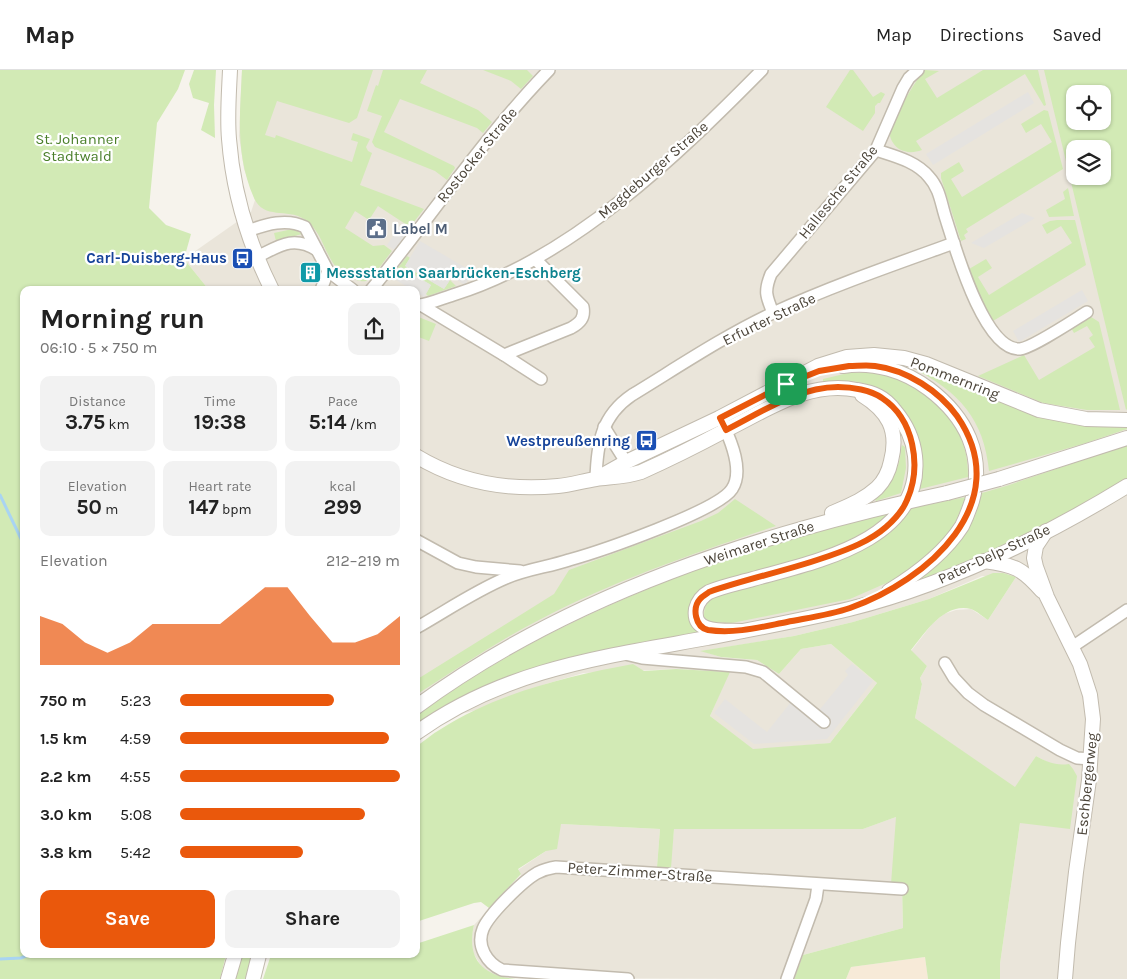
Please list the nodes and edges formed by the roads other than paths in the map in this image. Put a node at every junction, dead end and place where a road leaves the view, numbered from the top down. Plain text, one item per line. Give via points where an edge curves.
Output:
1 (230, 70) edge
2 (550, 70) edge
3 (762, 70) edge
4 (918, 70) edge
5 (876, 150) junction
6 (248, 231) junction
7 (954, 243) junction
8 (316, 250) junction
9 (257, 257) junction
10 (536, 260) junction
11 (328, 271) junction
12 (270, 286) edge
13 (322, 286) edge
14 (349, 286) edge
15 (374, 286) edge
16 (420, 304) edge
17 (420, 306) edge
18 (1087, 312) dead end
19 (773, 313) junction
20 (504, 355) junction
21 (541, 379) dead end
22 (786, 384) junction
23 (851, 388) junction
24 (1127, 420) edge
25 (723, 424) junction
26 (604, 427) junction
27 (1127, 438) edge
28 (420, 458) edge
29 (626, 462) junction
30 (596, 479) junction
31 (1127, 486) edge
32 (907, 501) junction
33 (1046, 531) junction
34 (788, 532) junction
35 (420, 542) edge
36 (984, 561) junction
37 (524, 571) junction
38 (1047, 597) junction
39 (849, 608) junction
40 (1127, 610) edge
41 (420, 626) edge
42 (742, 631) junction
43 (1072, 647) junction
44 (619, 653) junction
45 (945, 663) dead end
46 (420, 704) edge
47 (824, 722) dead end
48 (420, 730) edge
49 (1091, 759) junction
50 (818, 885) junction
51 (902, 889) dead end
52 (234, 958) edge
53 (258, 958) edge
54 (228, 979) edge
55 (253, 979) edge
56 (628, 979) edge
57 (787, 979) edge
58 (1066, 979) edge

1 - 6 street via 229,139 237,193
2 - 15 street, Rostocker Straße via 487,140
3 - 10 street, Magdeburger Straße via 626,196
4 - 5 street, Hallesche Straße via 903,88
5 - 7 street via 911,162 929,176 938,190
5 - 19 street, Hallesche Straße via 771,274 766,298
6 - 8 street via 268,223 298,224 305,228
6 - 9 street
7 - 18 street via 975,302 999,339 1011,348 1027,348
7 - 19 street, Erfurter Straße
8 - 9 street via 294,242 276,246
8 - 11 street
9 - 12 street
10 - 16 street, Magdeburger Straße via 468,290
10 - 20 street via 583,307 584,314 580,323 571,328
11 - 13 street
11 - 14 street
17 - 20 street, Magdeburger Straße
19 - 26 street, Erfurter Straße via 627,398
20 - 21 street, Magdeburger Straße
22 - 24 street, Pommernring via 818,366 847,357 904,358 1040,410 1086,419
22 - 25 street, Pommernring
22 - 39 street, Pommernring via 819,371 849,366 892,370 912,378 942,399 972,442 976,469 974,493 968,514 954,538 909,579 888,592
23 - 25 street, Pommernring via 822,388 804,393
23 - 32 street, Pommernring via 874,393 890,404 910,435 915,457
23 - 34 street via 881,410 892,427 894,449 888,472 876,489 856,503
25 - 29 street, Pommernring
25 - 30 street, Pommernring via 641,472
25 - 37 street via 734,453 736,479 733,488 721,500 593,553
26 - 29 street
26 - 30 street, Erfurter Straße via 597,452
27 - 32 street, Weimarer Straße, bridge via 999,479
28 - 30 street, Pommernring via 459,476 499,486 552,487
29 - 30 street, Pommernring
31 - 33 street, Pater-Delp-Straße
32 - 34 street, Weimarer Straße
32 - 42 street, Pommernring via 886,527 846,550 709,592 700,599 696,618 701,627
33 - 36 street, Pater-Delp-Straße
33 - 38 street, Eschbergerweg via 1036,546 1034,558
34 - 46 street, Weimarer Straße via 652,579 589,606 495,656
35 - 37 street via 458,562 476,567
36 - 38 street, Eschbergerweg via 1016,567 1028,575
36 - 39 street, Pater-Delp-Straße via 898,595
37 - 41 street via 505,578
38 - 43 street, Eschbergerweg
39 - 42 street, Pater-Delp-Straße
40 - 43 street
42 - 44 street, Pater-Delp-Straße
43 - 49 street, Eschbergerweg via 1090,695 1093,719
44 - 47 street, Pater-Delp-Straße via 746,667 763,672
44 - 48 street, Pater-Delp-Straße via 506,684 456,707
45 - 49 street via 954,678 984,705 1060,750 1077,758
49 - 58 street, Eschbergerweg
50 - 51 street, Peter-Zimmer-Straße
50 - 56 street, Peter-Zimmer-Straße via 556,867 526,881 483,928 484,954 488,961 502,970
50 - 57 street
52 - 54 street
53 - 55 street

